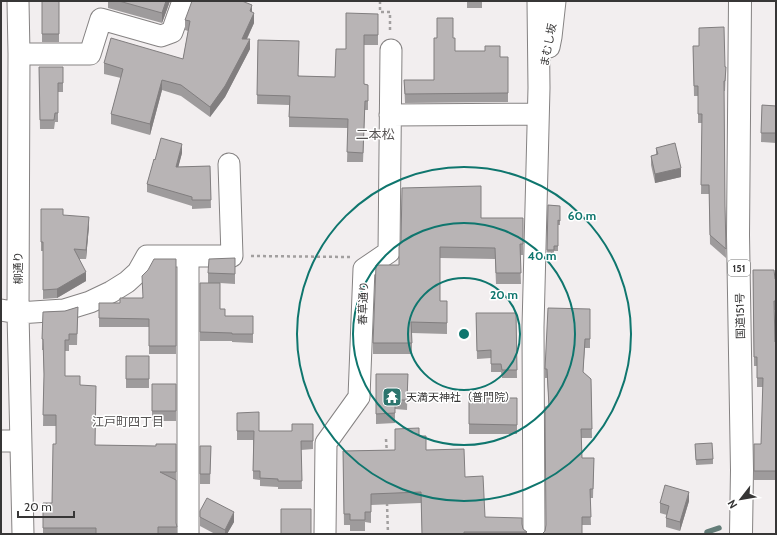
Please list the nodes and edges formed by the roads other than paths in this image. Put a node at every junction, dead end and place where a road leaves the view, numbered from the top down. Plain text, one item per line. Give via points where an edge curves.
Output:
1 (18, 1) edge
2 (183, 1) edge
3 (538, 1) edge
4 (555, 1) edge
5 (740, 1) edge
6 (103, 10) edge
7 (391, 50) road end
8 (19, 54) junction
9 (539, 88) junction
10 (538, 114) junction
11 (390, 115) junction
12 (229, 164) dead end
13 (188, 256) junction
14 (9, 311) edge
15 (11, 441) edge
16 (23, 534) edge
17 (188, 534) edge
18 (325, 534) edge
19 (534, 534) edge
20 (741, 534) edge

1 - 8 street, 柳通り
2 - 6 street via 172,32 162,36
3 - 9 street
4 - 9 street, まむし坂 via 551,38
5 - 20 highway, 国道151号 / 151 via 738,235
6 - 8 street via 90,54
7 - 11 street, 春草通り
8 - 14 street, 柳通り
9 - 10 street
10 - 11 street
10 - 19 street via 533,327
11 - 18 street, 春草通り via 388,252 364,269 360,397 326,443
12 - 13 street via 232,256
13 - 14 street via 147,256 138,272 127,282 90,302 64,310
13 - 17 street
14 - 15 street, 柳通り
15 - 16 street, 柳通り

